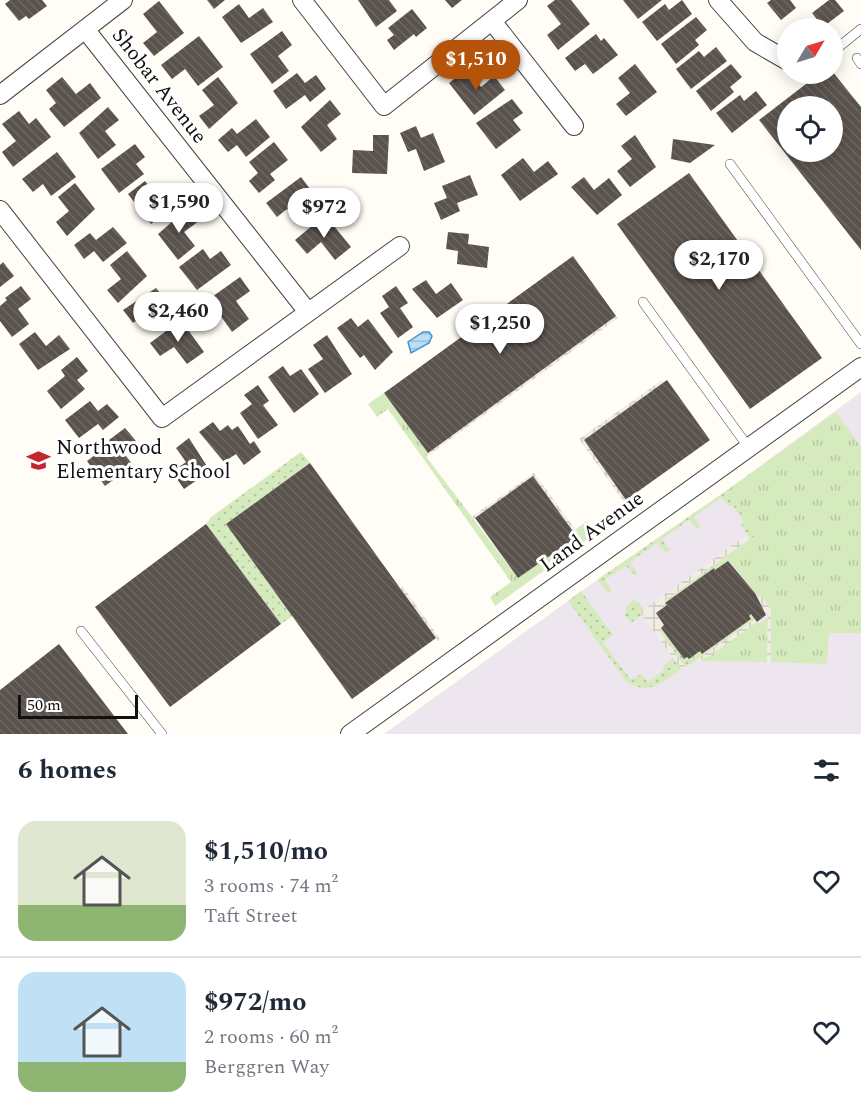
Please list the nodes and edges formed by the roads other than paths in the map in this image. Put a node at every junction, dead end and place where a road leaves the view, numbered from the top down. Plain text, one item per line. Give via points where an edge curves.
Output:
1 (123, 0) edge
2 (302, 0) edge
3 (518, 0) edge
4 (718, 0) edge
5 (492, 21) junction
6 (85, 29) junction
7 (861, 29) edge
8 (843, 44) edge
9 (777, 55) edge
10 (0, 96) edge
11 (574, 126) dead end
12 (730, 164) dead end
13 (0, 210) edge
14 (400, 246) dead end
15 (643, 302) dead end
16 (308, 312) junction
17 (861, 344) edge
18 (861, 368) edge
19 (748, 448) junction
20 (81, 631) dead end
21 (162, 734) edge
22 (350, 734) edge

1 - 6 street
2 - 5 street via 384,106
3 - 5 street
4 - 9 street via 755,42
5 - 11 street
6 - 10 street
6 - 16 street, Shobar Avenue
7 - 8 lane
12 - 17 lane
13 - 16 street via 162,418
14 - 16 street
15 - 19 lane
18 - 19 street, Land Avenue
19 - 22 street, Land Avenue
20 - 21 lane

